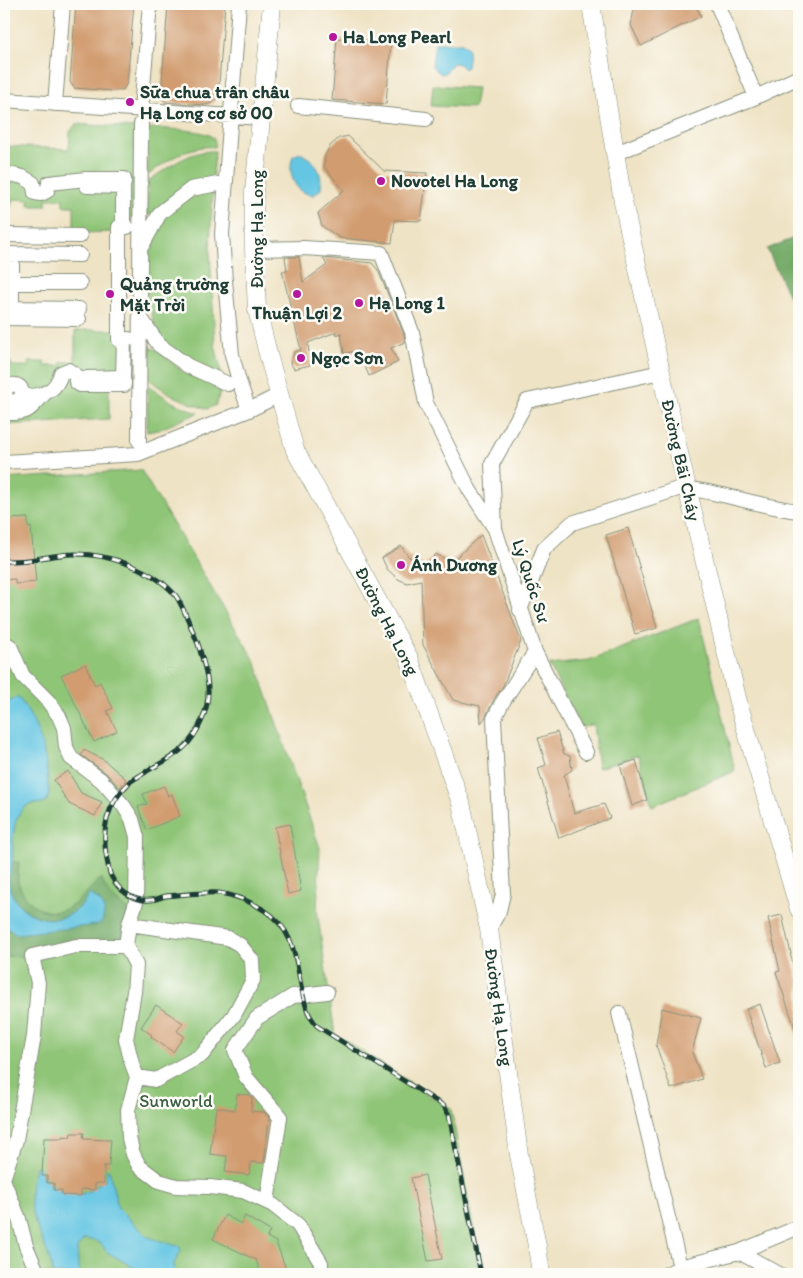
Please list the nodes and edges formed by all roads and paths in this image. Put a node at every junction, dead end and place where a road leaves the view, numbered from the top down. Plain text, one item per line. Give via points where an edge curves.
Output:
1 (63, 4) edge
2 (150, 4) edge
3 (239, 4) edge
4 (272, 4) edge
5 (591, 4) edge
6 (717, 4) edge
7 (799, 77) edge
8 (756, 97) junction
9 (4, 100) edge
10 (56, 104) junction
11 (298, 106) dead end
12 (141, 117) junction
13 (231, 117) junction
14 (260, 118) junction
15 (426, 119) dead end
16 (616, 153) junction
17 (5, 174) edge
18 (218, 184) dead end
19 (123, 227) junction
20 (140, 227) junction
21 (4, 235) edge
22 (140, 248) junction
23 (254, 249) junction
24 (7, 250) edge
25 (119, 265) junction
26 (140, 265) junction
27 (12, 283) junction
28 (80, 283) dead end
29 (140, 295) junction
30 (119, 296) junction
31 (6, 311) edge
32 (140, 317) junction
33 (4, 327) edge
34 (140, 338) junction
35 (124, 340) junction
36 (661, 372) junction
37 (228, 384) dead end
38 (4, 389) edge
39 (44, 394) junction
40 (279, 395) junction
41 (249, 410) junction
42 (4, 413) edge
43 (139, 441) dead end
44 (4, 462) edge
45 (687, 488) junction
46 (799, 510) edge
47 (495, 529) junction
48 (520, 610) junction
49 (4, 643) edge
50 (535, 652) junction
51 (586, 752) dead end
52 (799, 910) edge
53 (129, 924) junction
54 (489, 929) junction
55 (126, 946) junction
56 (328, 992) dead end
57 (619, 1013) dead end
58 (137, 1077) junction
59 (4, 1176) edge
60 (4, 1182) edge
61 (267, 1202) junction
62 (799, 1228) edge
63 (739, 1252) junction
64 (680, 1268) junction
65 (38, 1274) edge
66 (320, 1274) edge
67 (541, 1274) edge
68 (667, 1274) edge
69 (779, 1274) edge

1 - 10 street
2 - 12 street
3 - 13 street
4 - 14 main road, Đường Hạ Long
5 - 16 main road, Đường Bãi Cháy
6 - 8 street
7 - 8 street
8 - 16 street
9 - 10 street
10 - 12 street
11 - 15 street
12 - 13 street
12 - 20 street
13 - 14 street
13 - 41 street via 222,234 232,355
14 - 23 main road, Đường Hạ Long via 254,192
16 - 36 main road, Đường Bãi Cháy via 623,202
17 - 19 street via 23,177 33,183 35,193 41,194 47,191 49,183 124,179 124,183 87,183 87,186 123,187
18 - 22 street via 191,189 160,213
19 - 20 street
19 - 25 street via 119,227
20 - 22 street
21 - 24 street via 80,245
22 - 26 street
23 - 40 main road, Đường Hạ Long via 257,309
23 - 47 street, Lý Quốc Sư via 304,248 380,253 412,332 426,403 470,489
24 - 27 street
25 - 26 street
25 - 30 street
26 - 29 street
27 - 28 street
27 - 31 street
29 - 30 street
29 - 32 street
30 - 35 street via 119,340
31 - 33 street via 79,318
32 - 34 street
32 - 37 street via 159,345 188,366
34 - 35 street
34 - 43 street
35 - 39 street via 123,377 87,378 87,382 124,382 124,385 80,385 76,382 76,375 68,370 61,373 59,382
36 - 45 main road, Đường Bãi Cháy
36 - 47 street via 527,401 492,464
38 - 39 street via 15,384 22,390 22,396
39 - 42 street via 21,414
40 - 41 street
40 - 54 main road, Đường Hạ Long via 296,450 409,658 462,803
41 - 44 street via 138,454
45 - 46 street
45 - 48 street via 572,523 544,549
45 - 52 main road, Đường Bãi Cháy via 738,702
47 - 48 street, Lý Quốc Sư
48 - 50 street, Lý Quốc Sư
49 - 53 street via 10,646 23,676 59,716 71,758 101,780 132,819 137,837 136,902
50 - 51 street, Lý Quốc Sư
50 - 54 street via 494,719 503,894 499,911
53 - 55 street
53 - 58 street via 228,938 240,945 252,960 253,980 234,1015 202,1055 156,1080
54 - 67 main road, Đường Hạ Long via 519,1155
55 - 58 street via 136,965 126,1039
55 - 59 street via 76,946 32,956 38,984 34,1036 16,1140
56 - 61 street via 294,996 257,1018 236,1050 246,1076 280,1117
57 - 64 street
58 - 61 street via 128,1110 129,1138 138,1166 160,1181 176,1186 244,1191
60 - 65 street
61 - 66 street via 298,1224 321,1263
62 - 63 street
63 - 64 street
63 - 69 street
64 - 68 street

